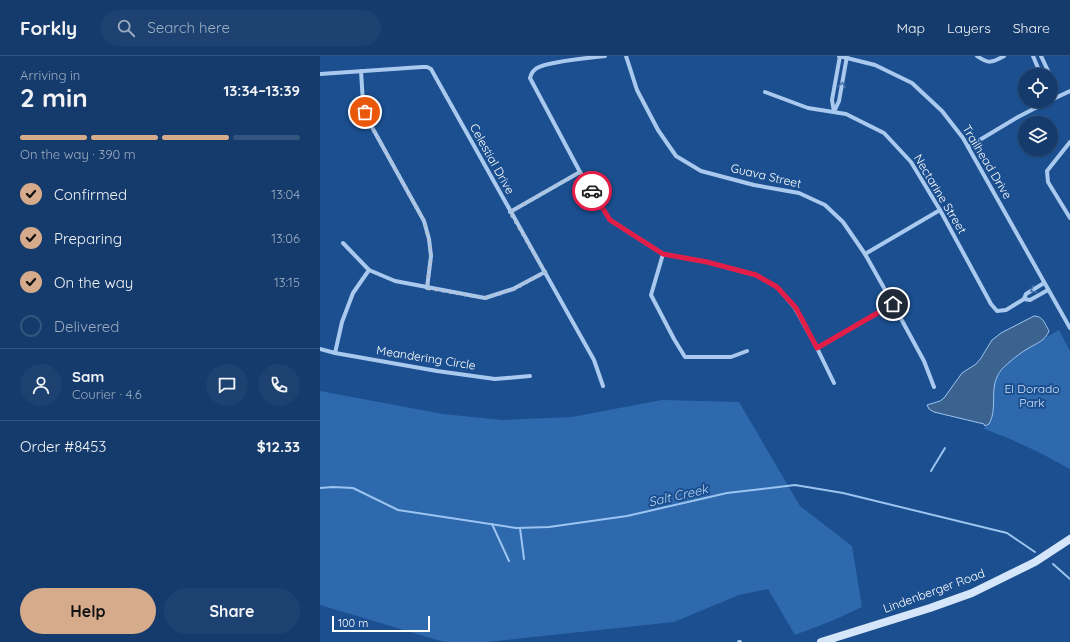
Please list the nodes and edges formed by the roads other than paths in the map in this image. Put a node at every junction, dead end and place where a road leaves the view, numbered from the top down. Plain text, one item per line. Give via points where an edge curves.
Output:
1 (605, 56) edge
2 (626, 56) edge
3 (839, 56) edge
4 (977, 56) edge
5 (1004, 56) edge
6 (1033, 56) edge
7 (1041, 56) edge
8 (847, 57) edge
9 (1039, 68) edge
10 (1047, 68) edge
11 (361, 71) junction
12 (320, 74) edge
13 (1070, 90) edge
14 (765, 92) dead end
15 (1058, 96) edge
16 (1035, 108) edge
17 (834, 112) junction
18 (1070, 142) edge
19 (968, 147) junction
20 (580, 172) junction
21 (940, 210) junction
22 (510, 212) junction
23 (1070, 218) edge
24 (343, 243) dead end
25 (663, 254) junction
26 (865, 254) junction
27 (369, 270) junction
28 (545, 272) junction
29 (1044, 283) junction
30 (427, 288) junction
31 (1048, 290) junction
32 (1024, 299) junction
33 (893, 304) junction
34 (1070, 328) edge
35 (817, 348) junction
36 (320, 349) edge
37 (747, 351) dead end
38 (335, 353) junction
39 (530, 376) dead end
40 (834, 383) dead end
41 (603, 386) dead end
42 (934, 387) dead end
43 (1070, 539) edge
44 (821, 642) edge

1 - 20 street via 536,68 530,78
2 - 26 street, Guava Street via 636,90 676,156 701,171 754,185 799,193 825,206 843,222
3 - 8 street, Trailhead Drive
3 - 17 street via 832,100
4 - 5 street via 988,62
6 - 9 street
7 - 10 street
17 -> 8 street via 839,101
8 - 19 street, Trailhead Drive via 875,65 912,83 942,111
11 - 12 street
11 - 22 street, Celestial Drive via 427,67 431,69
11 - 30 street via 363,103 368,120 424,221 431,256
13 - 15 street
14 - 17 street, Nectarine Street via 808,108
16 - 19 street
17 - 21 street, Nectarine Street via 846,114 884,133 911,162
18 - 23 street via 1047,171 1048,182
19 - 29 street, Trailhead Drive
20 - 22 street
20 - 25 street via 610,220
21 - 26 street
21 - 32 street, Nectarine Street via 997,311 1006,310
22 - 28 street, Celestial Drive
24 - 27 street
25 - 35 street via 756,275 777,287 796,308
25 - 37 street via 651,295 684,357 731,357
26 - 33 street, Guava Street
27 - 30 street via 395,281
27 - 38 street via 353,293 342,322
28 - 30 street via 514,289 485,298
28 - 41 street, Celestial Drive via 594,360
29 - 31 street, Trailhead Drive
29 -> 32 street, Nectarine Street via 1026,294
31 - 32 street, Nectarine Street via 1030,300
31 - 34 street, Trailhead Drive
33 - 35 street
33 - 42 street, Guava Street via 924,361
35 - 40 street
36 - 38 street, Meandering Circle
38 - 39 street, Meandering Circle via 495,379
43 - 44 street, Lindenberger Road via 1035,562 972,593

